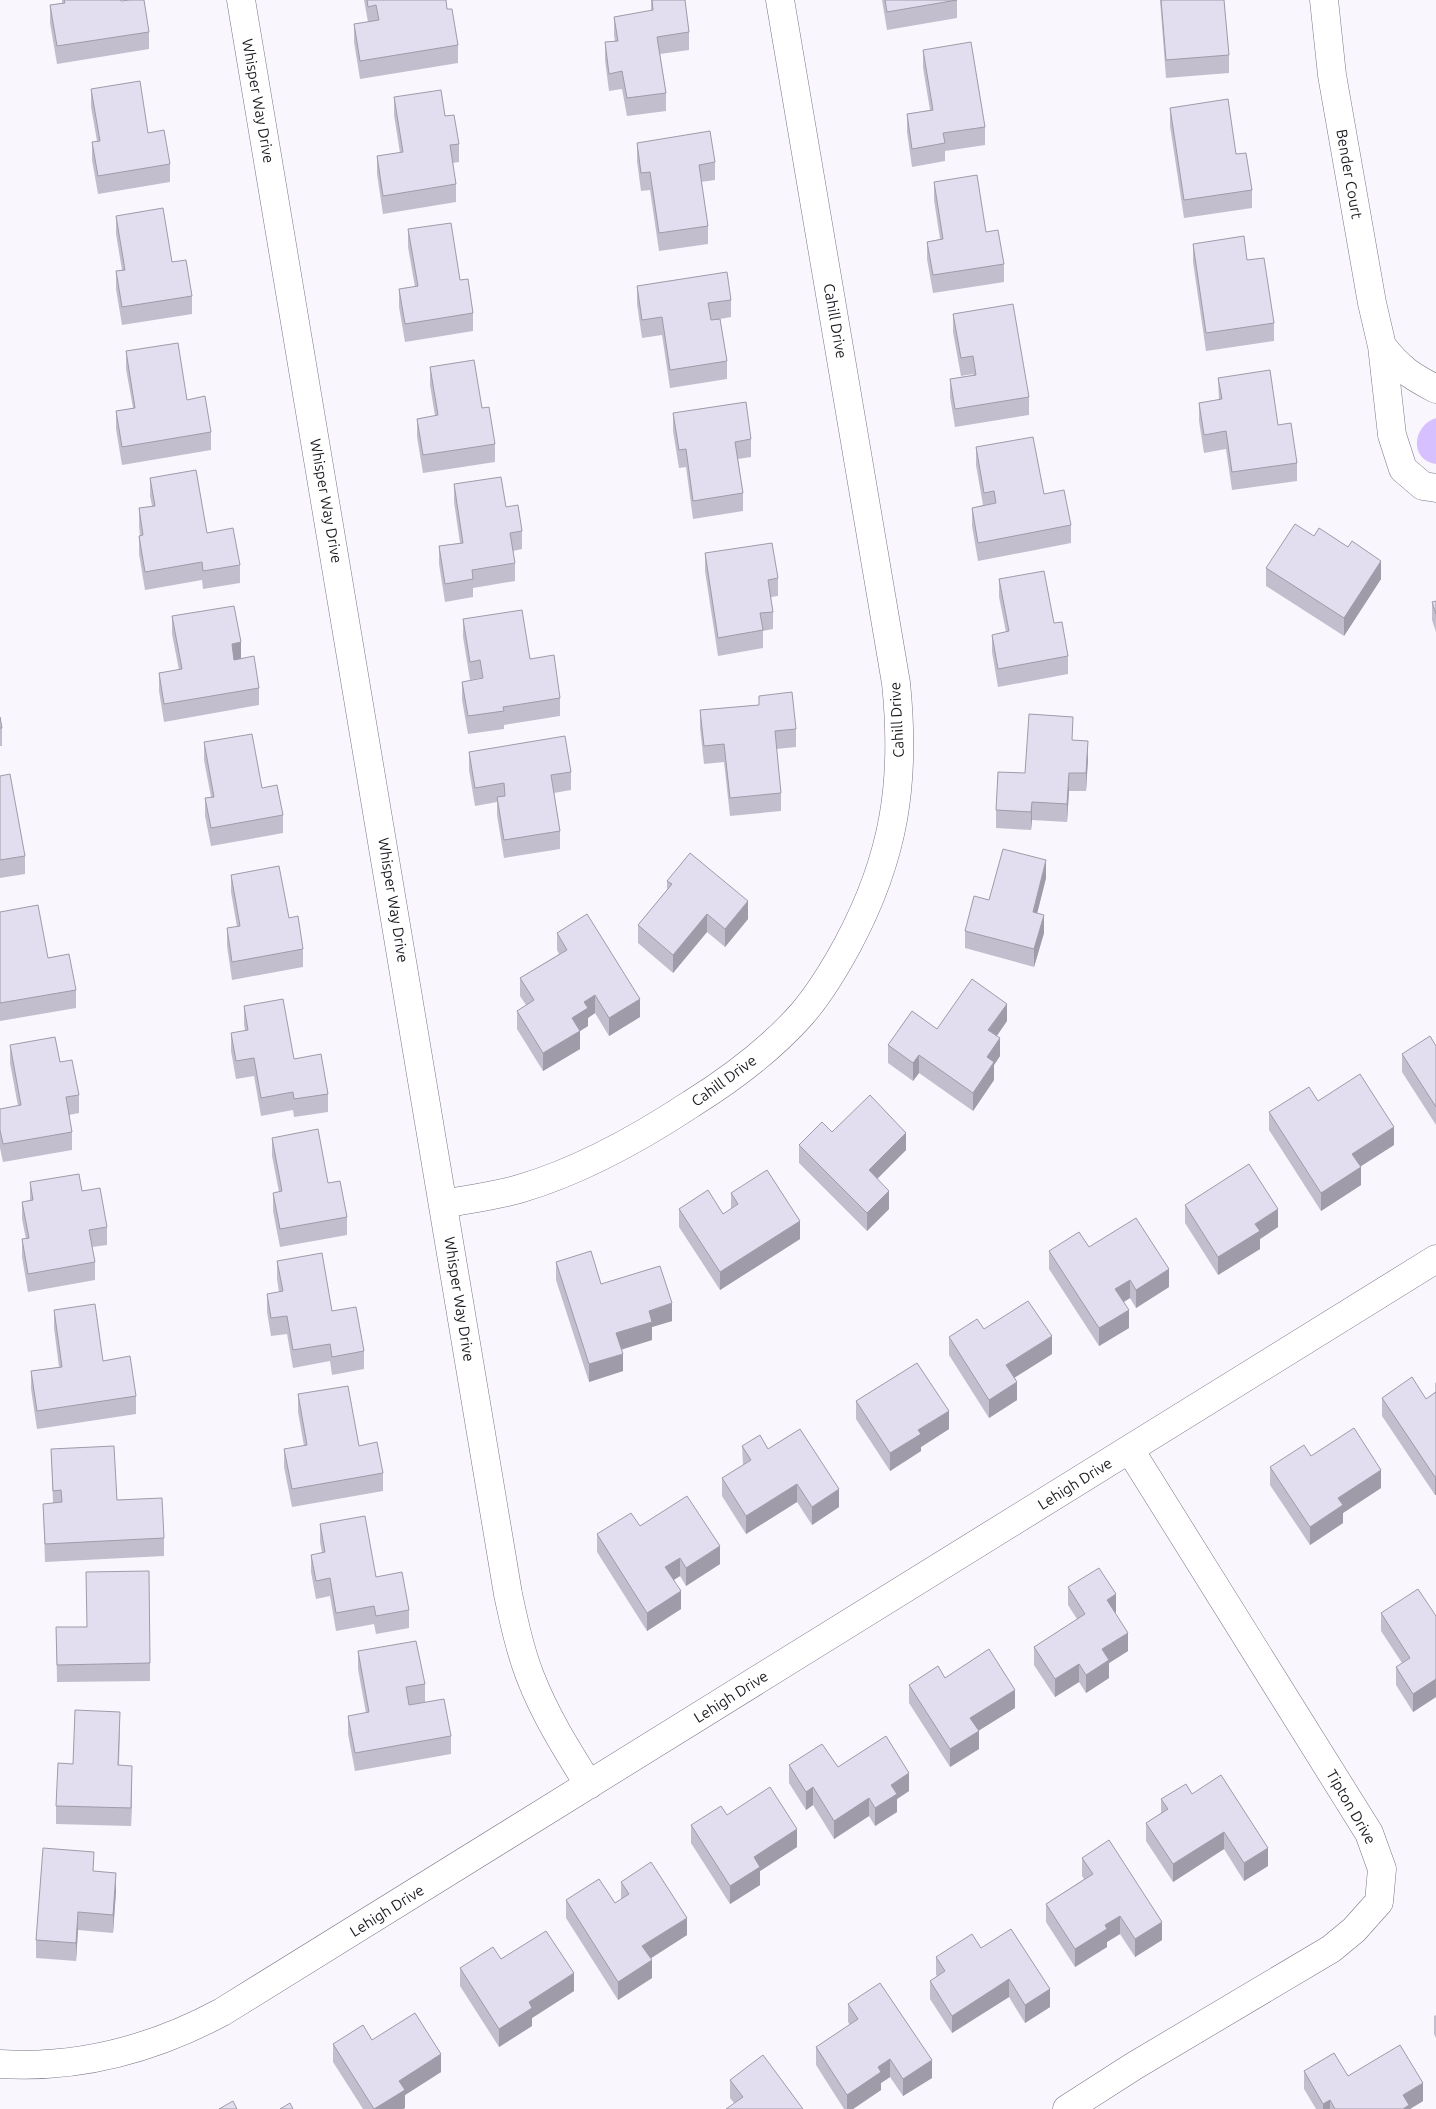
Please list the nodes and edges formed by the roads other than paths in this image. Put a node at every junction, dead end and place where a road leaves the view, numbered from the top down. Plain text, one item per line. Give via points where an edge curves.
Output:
1 (241, 0) edge
2 (780, 0) edge
3 (1324, 0) edge
4 (1382, 346) junction
5 (1436, 389) edge
6 (1436, 488) edge
7 (443, 1204) junction
8 (1436, 1259) edge
9 (1130, 1450) junction
10 (589, 1785) junction
11 (0, 2064) edge
12 (1066, 2109) edge

1 - 7 street, Whisper Way Drive
2 - 7 street, Cahill Drive via 896,683 900,726 899,773 894,818 881,872 862,918 834,971 802,1014 761,1054 722,1084 597,1159 554,1178
3 - 4 street, Bender Court via 1332,75
4 - 5 street, Bender Court via 1408,374
4 - 6 street, Bender Court via 1397,454 1403,469 1413,479 1423,486
7 - 10 street, Whisper Way Drive via 517,1635 530,1676 547,1713
8 - 9 street, Lehigh Drive
9 - 10 street, Lehigh Drive
9 - 12 street, Tipton Drive via 1370,1833 1382,1869 1379,1902 1354,1930 1331,1949
10 - 11 street, Lehigh Drive via 265,1987 192,2028 143,2047 91,2059 26,2066

